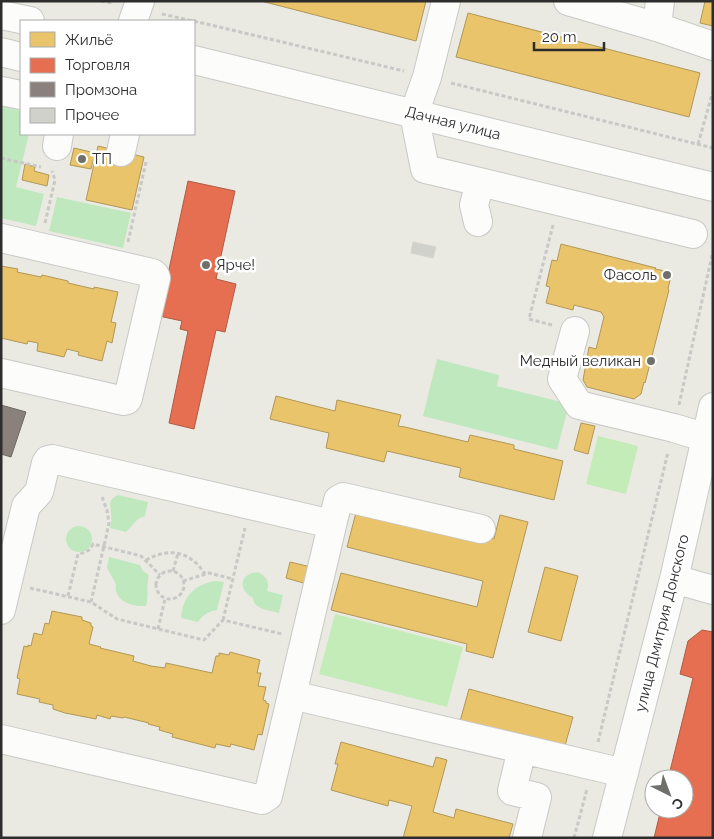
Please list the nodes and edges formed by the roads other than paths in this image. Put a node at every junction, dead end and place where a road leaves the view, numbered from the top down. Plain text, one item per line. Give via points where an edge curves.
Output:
1 (140, 1) edge
2 (446, 1) edge
3 (568, 1) edge
4 (658, 14) edge
5 (133, 20) edge
6 (713, 46) edge
7 (1, 52) edge
8 (20, 57) edge
9 (195, 60) edge
10 (1, 91) edge
11 (20, 95) edge
12 (414, 114) junction
13 (480, 182) junction
14 (713, 187) edge
15 (478, 222) dead end
16 (1, 238) edge
17 (703, 242) edge
18 (575, 330) road end
19 (1, 373) edge
20 (713, 407) edge
21 (707, 438) junction
22 (332, 524) junction
23 (481, 529) dead end
24 (674, 579) junction
25 (713, 590) edge
26 (1, 610) edge
27 (292, 695) junction
28 (1, 739) edge
29 (522, 749) junction
30 (624, 773) junction
31 (527, 838) edge
32 (607, 838) edge

1 - 5 street
2 - 12 street
3 - 4 street
4 - 6 street
7 - 8 street
9 - 12 street, Дачная улица
10 - 11 street
12 - 13 street via 425,169
12 - 14 street, Дачная улица
13 - 15 street via 474,205
13 - 17 street
16 - 19 street via 152,273 156,278 127,400
18 - 21 street via 562,380 579,405
20 - 21 street, улица Дмитрия Донского
21 - 24 street, улица Дмитрия Донского
22 - 23 street via 338,500 343,497
22 - 26 street via 48,460 39,492 26,506
22 - 27 street
24 - 25 street
24 - 30 street, улица Дмитрия Донского
27 - 28 street via 268,796 262,800
27 - 29 street
29 - 30 street
29 - 31 street via 512,791 537,797
30 - 32 street, улица Дмитрия Донского

